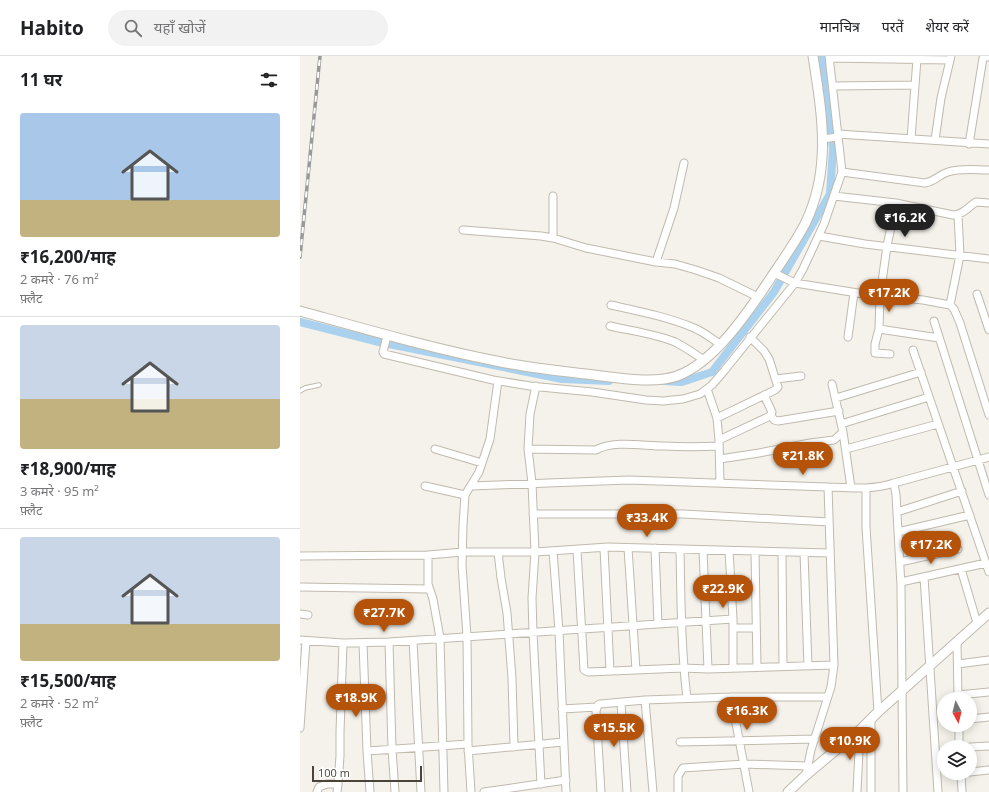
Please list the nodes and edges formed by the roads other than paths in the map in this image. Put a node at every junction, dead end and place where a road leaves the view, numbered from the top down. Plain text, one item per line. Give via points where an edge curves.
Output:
1 (813, 56) edge
2 (830, 57) edge
3 (989, 57) edge
4 (950, 58) edge
5 (917, 59) junction
6 (915, 85) junction
7 (833, 86) junction
8 (832, 137) junction
9 (910, 139) junction
10 (935, 140) junction
11 (969, 144) junction
12 (989, 144) edge
13 (684, 163) dead end
14 (989, 170) edge
15 (842, 172) junction
16 (553, 196) dead end
17 (834, 196) junction
18 (989, 202) edge
19 (896, 203) junction
20 (958, 215) junction
21 (463, 230) dead end
22 (819, 236) junction
23 (553, 238) junction
24 (887, 246) junction
25 (960, 255) junction
26 (989, 259) edge
27 (656, 262) junction
28 (777, 274) junction
29 (792, 282) junction
30 (854, 292) junction
31 (977, 294) dead end
32 (880, 296) junction
33 (758, 297) junction
34 (611, 304) dead end
35 (950, 305) junction
36 (300, 311) edge
37 (934, 321) dead end
38 (610, 326) dead end
39 (879, 329) junction
40 (989, 330) edge
41 (750, 337) junction
42 (848, 337) dead end
43 (387, 338) junction
44 (939, 338) junction
45 (720, 344) junction
46 (914, 350) dead end
47 (890, 354) dead end
48 (704, 360) junction
49 (921, 372) junction
50 (801, 376) dead end
51 (776, 379) junction
52 (498, 381) junction
53 (832, 384) dead end
54 (319, 385) dead end
55 (536, 386) junction
56 (707, 389) junction
57 (300, 391) edge
58 (764, 395) junction
59 (929, 397) junction
60 (836, 398) junction
61 (838, 411) junction
62 (771, 415) junction
63 (989, 415) edge
64 (717, 418) junction
65 (842, 424) junction
66 (938, 424) junction
67 (843, 432) junction
68 (719, 443) junction
69 (435, 449) dead end
70 (528, 449) junction
71 (846, 449) junction
72 (989, 457) edge
73 (720, 459) junction
74 (978, 461) junction
75 (482, 463) junction
76 (953, 468) junction
77 (720, 483) junction
78 (894, 483) junction
79 (532, 484) junction
80 (425, 486) dead end
81 (471, 486) junction
82 (828, 487) junction
83 (851, 488) junction
84 (866, 488) junction
85 (962, 491) junction
86 (465, 495) junction
87 (989, 495) edge
88 (897, 512) junction
89 (533, 514) junction
90 (970, 515) junction
91 (829, 522) junction
92 (898, 532) junction
93 (604, 548) junction
94 (628, 548) junction
95 (655, 548) junction
96 (680, 549) junction
97 (958, 549) dead end
98 (577, 550) junction
99 (703, 550) junction
100 (553, 551) junction
101 (729, 551) junction
102 (462, 552) junction
103 (498, 552) junction
104 (535, 552) junction
105 (755, 552) junction
106 (782, 552) junction
107 (804, 553) junction
108 (830, 553) junction
109 (428, 554) junction
110 (300, 556) edge
111 (900, 562) junction
112 (986, 563) junction
113 (961, 569) junction
114 (989, 572) edge
115 (924, 577) junction
116 (901, 582) junction
117 (300, 587) edge
118 (429, 589) junction
119 (989, 613) edge
120 (300, 614) edge
121 (308, 615) dead end
122 (733, 619) junction
123 (705, 621) junction
124 (681, 622) junction
125 (977, 623) junction
126 (658, 624) junction
127 (633, 625) junction
128 (608, 627) junction
129 (733, 628) junction
130 (756, 628) junction
131 (581, 629) junction
132 (559, 631) junction
133 (533, 633) junction
134 (508, 634) junction
135 (467, 636) junction
136 (440, 638) junction
137 (303, 640) edge
138 (413, 641) junction
139 (957, 641) junction
140 (389, 642) junction
141 (343, 643) junction
142 (363, 643) junction
143 (989, 660) edge
144 (958, 664) junction
145 (834, 665) junction
146 (783, 666) junction
147 (808, 666) junction
148 (930, 666) junction
149 (757, 667) junction
150 (683, 668) junction
151 (733, 668) junction
152 (708, 669) junction
153 (636, 670) junction
154 (610, 671) junction
155 (903, 690) junction
156 (958, 692) edge
157 (989, 692) edge
158 (977, 694) edge
159 (731, 697) junction
160 (827, 697) junction
161 (687, 698) junction
162 (645, 700) junction
163 (621, 702) junction
164 (597, 707) junction
165 (562, 709) junction
166 (878, 712) junction
167 (989, 717) edge
168 (977, 718) edge
169 (871, 720) junction
170 (300, 728) edge
171 (860, 730) junction
172 (814, 739) junction
173 (739, 741) junction
174 (563, 742) junction
175 (680, 742) dead end
176 (538, 744) junction
177 (442, 746) junction
178 (989, 746) edge
179 (418, 747) junction
180 (514, 747) junction
181 (977, 747) edge
182 (468, 748) junction
183 (392, 749) junction
184 (367, 750) junction
185 (744, 764) junction
186 (807, 770) junction
187 (989, 770) edge
188 (977, 771) edge
189 (566, 780) junction
190 (961, 780) edge
191 (541, 784) junction
192 (338, 788) edge
193 (317, 792) edge
194 (370, 792) edge
195 (395, 792) edge
196 (421, 792) edge
197 (444, 792) edge
198 (471, 792) edge
199 (484, 792) edge
200 (566, 792) edge
201 (601, 792) edge
202 (627, 792) edge
203 (653, 792) edge
204 (678, 792) edge
205 (749, 792) edge
206 (788, 792) edge
207 (857, 792) edge
208 (871, 792) edge
209 (903, 792) edge
210 (938, 792) edge
211 (962, 792) edge

1 - 8 street via 820,101
2 - 5 street
2 - 7 street
3 - 11 street via 983,58
4 - 5 street
4 - 10 street
5 - 6 street
6 - 7 street
6 - 9 street
7 - 8 street
8 - 9 street
8 - 15 street
8 - 28 street via 823,154 821,174 811,210
9 - 10 street
10 - 11 street
11 - 12 street
13 - 27 street via 674,208
14 - 15 street via 954,170 932,182
15 - 17 street
16 - 23 street
17 - 19 street
17 - 22 street
18 - 20 street via 976,202
19 - 20 street
19 - 24 street
20 - 25 street
21 - 23 street
22 - 24 street
22 - 29 street via 804,269
23 - 27 street via 586,248
24 - 25 street
24 - 32 street
25 - 26 street
25 - 35 street
27 - 33 street via 675,264 719,278
28 - 29 street
28 - 33 street
29 - 30 street
29 - 41 street
30 - 32 street
30 - 42 street
31 - 40 street
32 - 35 street
32 - 39 street
33 - 45 street
34 - 45 street via 693,328
35 - 63 street via 960,323
36 - 43 street
37 - 44 street
38 - 48 street via 661,338 684,347
39 - 44 street
39 - 47 street via 875,344 876,353
41 - 51 street via 769,359
41 - 56 street
43 - 48 street via 541,369 617,378 654,380 675,377
43 - 52 street via 384,354
44 - 74 street
45 - 48 street
46 - 49 street
49 - 59 street
49 - 60 street
50 - 51 street
51 - 58 street via 777,388
52 - 55 street
52 - 75 street via 490,440
53 - 60 street
54 - 57 lane
55 - 56 street via 664,401 691,397
55 - 70 street via 530,414
56 - 64 street
58 - 62 street
58 - 64 street
59 - 65 street
59 - 66 street
60 - 61 street
61 - 62 street via 778,421
61 - 65 street
62 - 68 street
64 - 68 street
65 - 67 street
66 - 71 street
66 - 76 street
67 - 71 street
67 - 73 street via 834,440
68 - 70 street via 613,444 596,450
68 - 73 street
69 - 75 street
70 - 79 street
71 - 83 street
72 - 74 street
73 - 77 street
74 - 76 street
74 - 87 street
75 - 81 street
76 - 78 street
76 - 85 street
77 - 79 street via 629,480
77 - 82 street
78 - 84 street
78 - 88 street
79 - 81 street
79 - 89 street
80 - 86 street
81 - 86 street
82 - 83 street
82 - 91 street
83 - 84 street
84 - 166 street via 866,527
85 - 88 street
85 - 90 street
86 - 102 street
88 - 92 street
89 - 91 street via 684,514
89 - 104 street
90 - 92 street
90 - 112 street
91 - 108 street
92 - 111 street
93 - 94 street
93 - 98 street
93 - 128 street
94 - 95 street
94 - 127 street
95 - 96 street
95 - 126 street
96 - 99 street
96 - 124 street
97 - 111 street
98 - 100 street
98 - 131 street
99 - 101 street
99 - 123 street
100 - 104 street
100 - 132 street
101 - 105 street
101 - 122 street
102 - 103 street
102 - 109 street
102 - 135 street
103 - 104 street
103 - 134 street
104 - 133 street
105 - 106 street
105 - 130 street
106 - 107 street
106 - 146 street
107 - 108 street
107 - 147 street
108 - 145 street
109 - 110 street
109 - 118 street
111 - 116 street
112 - 113 street
112 - 114 street
113 - 115 street
113 - 125 street
115 - 116 street
115 - 148 street
116 - 155 street
117 - 118 street
118 - 136 street
119 - 125 street
120 - 121 street
122 - 123 street
122 - 129 street
123 - 124 street
123 - 152 street
124 - 126 street
124 - 150 street
125 - 139 street
126 - 127 street
127 - 128 street
127 - 153 street
128 - 131 street
128 - 154 street
129 - 130 street
129 - 151 street
130 - 149 street
131 - 132 street
131 - 154 street via 584,670
132 - 133 street
132 - 165 street
133 - 134 street
133 - 176 street
134 - 135 street
134 - 180 street
135 - 136 street
135 - 182 street
136 - 138 street
136 - 177 street
137 - 141 street
137 - 170 street
138 - 140 street
138 - 179 street
139 - 144 street
139 - 148 street
140 - 142 street
140 - 183 street
141 - 142 street
141 - 192 street
142 - 184 street
143 - 144 street
144 - 156 street
145 - 147 street
145 - 160 street
146 - 147 street
146 - 149 street
148 - 155 street
148 - 210 street
149 - 151 street
150 - 152 street
150 - 153 street
150 - 161 street
151 - 152 street
153 - 154 street
155 - 166 street
155 - 209 street
157 - 158 street
159 - 160 street
159 - 161 street
159 - 173 street
160 - 172 street
161 - 162 street
162 - 163 street
162 - 203 street
163 - 164 street via 600,704
163 - 202 street
164 - 165 street
164 - 201 street
165 - 174 street
166 - 169 street
167 - 168 street
169 - 171 street
169 - 208 street
171 - 186 street
171 - 207 street
172 - 173 street
172 - 186 street
173 - 175 street
173 - 185 street
174 - 176 street
174 - 189 street
176 - 180 street
176 - 191 street
177 - 179 street
177 - 182 street
177 - 197 street
178 - 181 street
179 - 183 street
179 - 196 street
180 - 182 street
182 - 198 street
183 - 184 street
183 - 195 street
184 - 194 street
185 - 186 street
185 - 204 street via 683,768 678,776
185 - 205 street
186 - 206 street
187 - 188 street
189 - 191 street
189 - 200 street
190 - 211 street
191 - 199 street
192 - 193 street via 323,785

